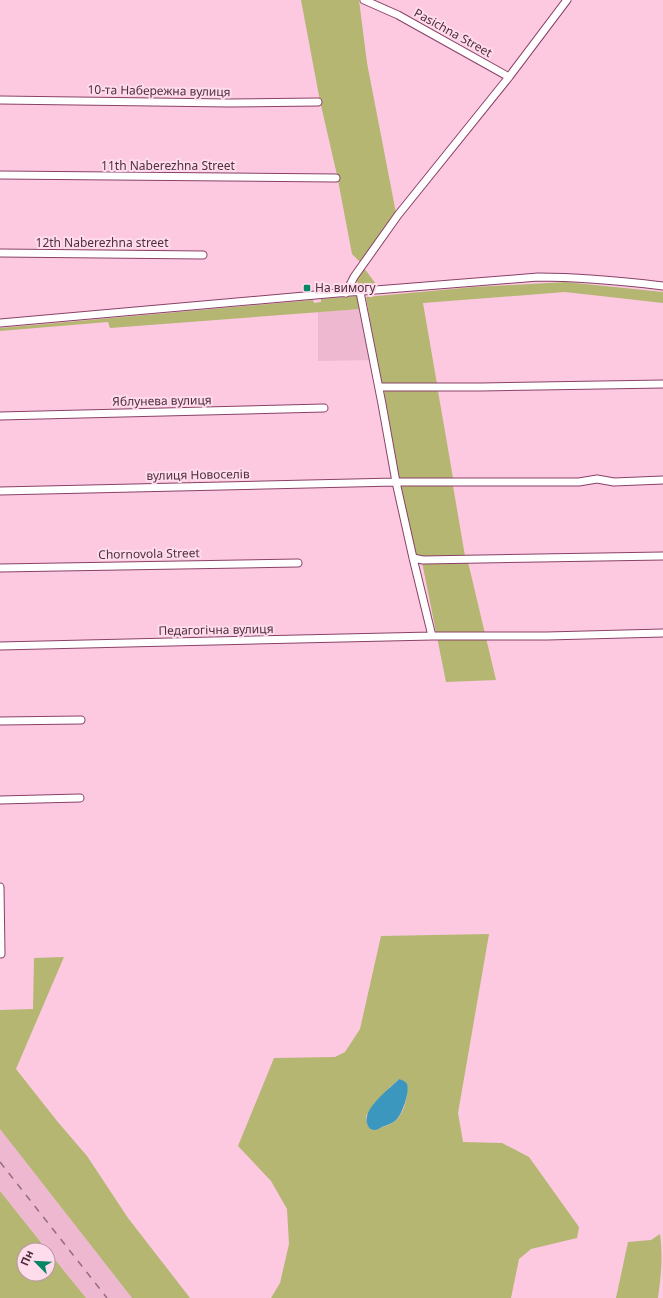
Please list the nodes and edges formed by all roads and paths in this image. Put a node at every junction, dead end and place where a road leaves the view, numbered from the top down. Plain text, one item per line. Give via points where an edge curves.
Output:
1 (364, 0) edge
2 (567, 0) edge
3 (509, 77) junction
4 (0, 100) edge
5 (318, 102) dead end
6 (0, 175) edge
7 (336, 178) dead end
8 (0, 253) edge
9 (203, 255) dead end
10 (663, 286) edge
11 (360, 292) junction
12 (346, 293) junction
13 (0, 323) edge
14 (663, 384) edge
15 (379, 387) junction
16 (324, 408) dead end
17 (0, 416) edge
18 (663, 480) edge
19 (396, 482) junction
20 (0, 491) edge
21 (663, 556) edge
22 (413, 558) junction
23 (298, 563) dead end
24 (0, 568) edge
25 (663, 633) edge
26 (432, 636) junction
27 (0, 646) edge
28 (0, 720) edge
29 (81, 720) dead end
30 (80, 798) dead end
31 (0, 800) edge
32 (0, 887) edge
33 (2, 954) dead end

1 - 3 street, Pasichna Street via 398,15
2 - 3 street
3 - 12 street via 398,215 354,277
4 - 5 street, 10-та Набережна вулиця
6 - 7 street, 11th Naberezhna Street
8 - 9 street, 12th Naberezhna street
10 - 11 street via 602,279 538,277
11 - 12 street
11 - 15 street
12 - 13 street
14 - 15 street
15 - 19 street
16 - 17 street, Яблунева вулиця
18 - 19 street, вулиця Новоселів
19 - 20 street, вулиця Новоселів
19 - 22 street
21 - 22 street via 423,560
22 - 26 street
23 - 24 street, Chornovola Street
25 - 26 street, Педагогічна вулиця
26 - 27 street, Педагогічна вулиця
28 - 29 street
30 - 31 street
32 - 33 street

